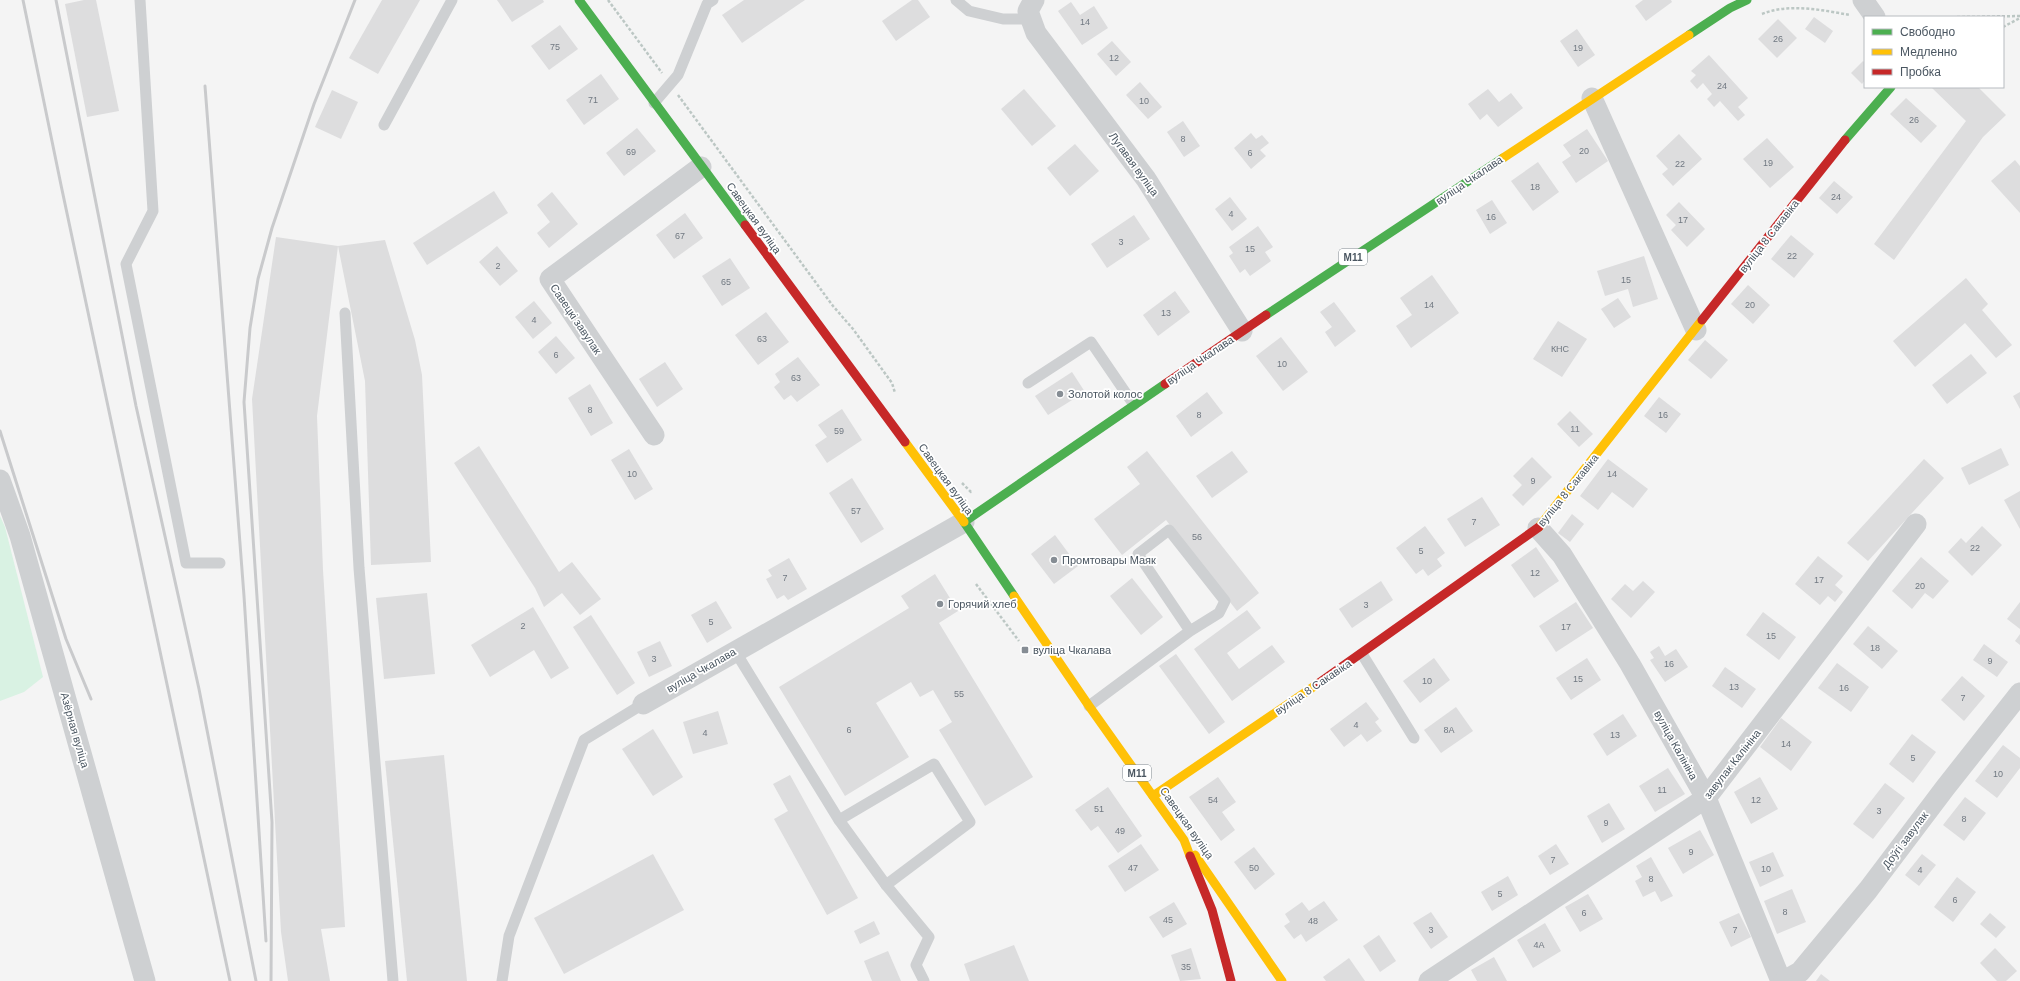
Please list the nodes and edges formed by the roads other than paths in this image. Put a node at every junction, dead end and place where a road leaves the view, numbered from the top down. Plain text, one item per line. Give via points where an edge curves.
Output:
1 (140, 0) edge
2 (452, 0) edge
3 (579, 0) edge
4 (713, 0) edge
5 (956, 0) edge
6 (1747, 0) edge
7 (1857, 7) edge
8 (1033, 10) edge
9 (1873, 16) edge
10 (1890, 88) edge
11 (1592, 98) junction
12 (654, 103) junction
13 (384, 125) dead end
14 (701, 167) junction
15 (345, 312) dead end
16 (1696, 330) junction
17 (1242, 331) junction
18 (1028, 383) dead end
19 (1134, 405) junction
20 (654, 435) dead end
21 (0, 480) edge
22 (964, 522) junction
23 (1916, 524) dead end
24 (1538, 528) junction
25 (220, 563) dead end
26 (1190, 631) junction
27 (735, 651) junction
28 (1362, 654) junction
29 (2020, 693) edge
30 (643, 704) joint
31 (1089, 706) junction
32 (1414, 738) dead end
33 (1153, 796) junction
34 (1706, 798) junction
35 (839, 820) junction
36 (1184, 840) junction
37 (886, 885) junction
38 (1277, 979) edge
39 (145, 981) edge
40 (393, 981) edge
41 (502, 981) edge
42 (924, 981) edge
43 (1231, 981) edge
44 (1429, 981) edge
45 (1782, 981) edge

1 - 25 lane via 153,211 126,264 186,563
2 - 13 lane
3 - 12 main road, Савецкая вуліца
4 - 12 lane via 707,4 678,75
5 - 8 lane via 969,11 1002,19
6 - 11 main road, вуліца Чкалава / М11 via 1730,8
7 - 9 street
8 - 17 street, Лугавая вуліца via 1036,33 1146,179
10 - 16 main road, вуліца 8 Сакавіка via 1851,132
11 - 16 street
11 - 17 main road, вуліца Чкалава / М11
12 - 14 main road, Савецкая вуліца
14 - 20 street, Савецкі завулак via 550,279
14 - 22 main road, Савецкая вуліца
15 - 40 lane via 359,568
16 - 24 main road, вуліца 8 Сакавіка
17 - 19 main road, вуліца Чкалава / М11
18 - 19 lane via 1091,342
19 - 22 main road, вуліца Чкалава / М11
21 - 39 street, Азёрная вуліца via 20,536
22 - 27 street, вуліца Чкалава
22 - 31 main road, Савецкая вуліца / М11
23 - 34 street, завулак Калініна
24 - 28 main road, вуліца 8 Сакавіка
24 - 34 street, вуліца Калініна via 1562,555 1630,664
26 - 26 lane via 1219,613 1225,601 1169,530 1138,554
26 - 31 lane
27 - 30 street, вуліца Чкалава
27 - 35 lane
28 - 32 lane
28 - 33 main road, вуліца 8 Сакавіка
29 - 45 street, Доўгі завулак via 1863,896 1800,972
30 - 41 lane via 584,740 509,936
31 - 33 main road, Савецкая вуліца / М11
33 - 36 main road, Савецкая вуліца / М11
34 - 44 street, завулак Калініна
34 - 45 street, вуліца Калініна
35 - 37 lane
35 - 37 lane via 934,764 970,822
36 - 38 main road, Савецкая вуліца
36 - 43 main road, М11 via 1212,910
37 - 42 lane via 929,936 916,965

